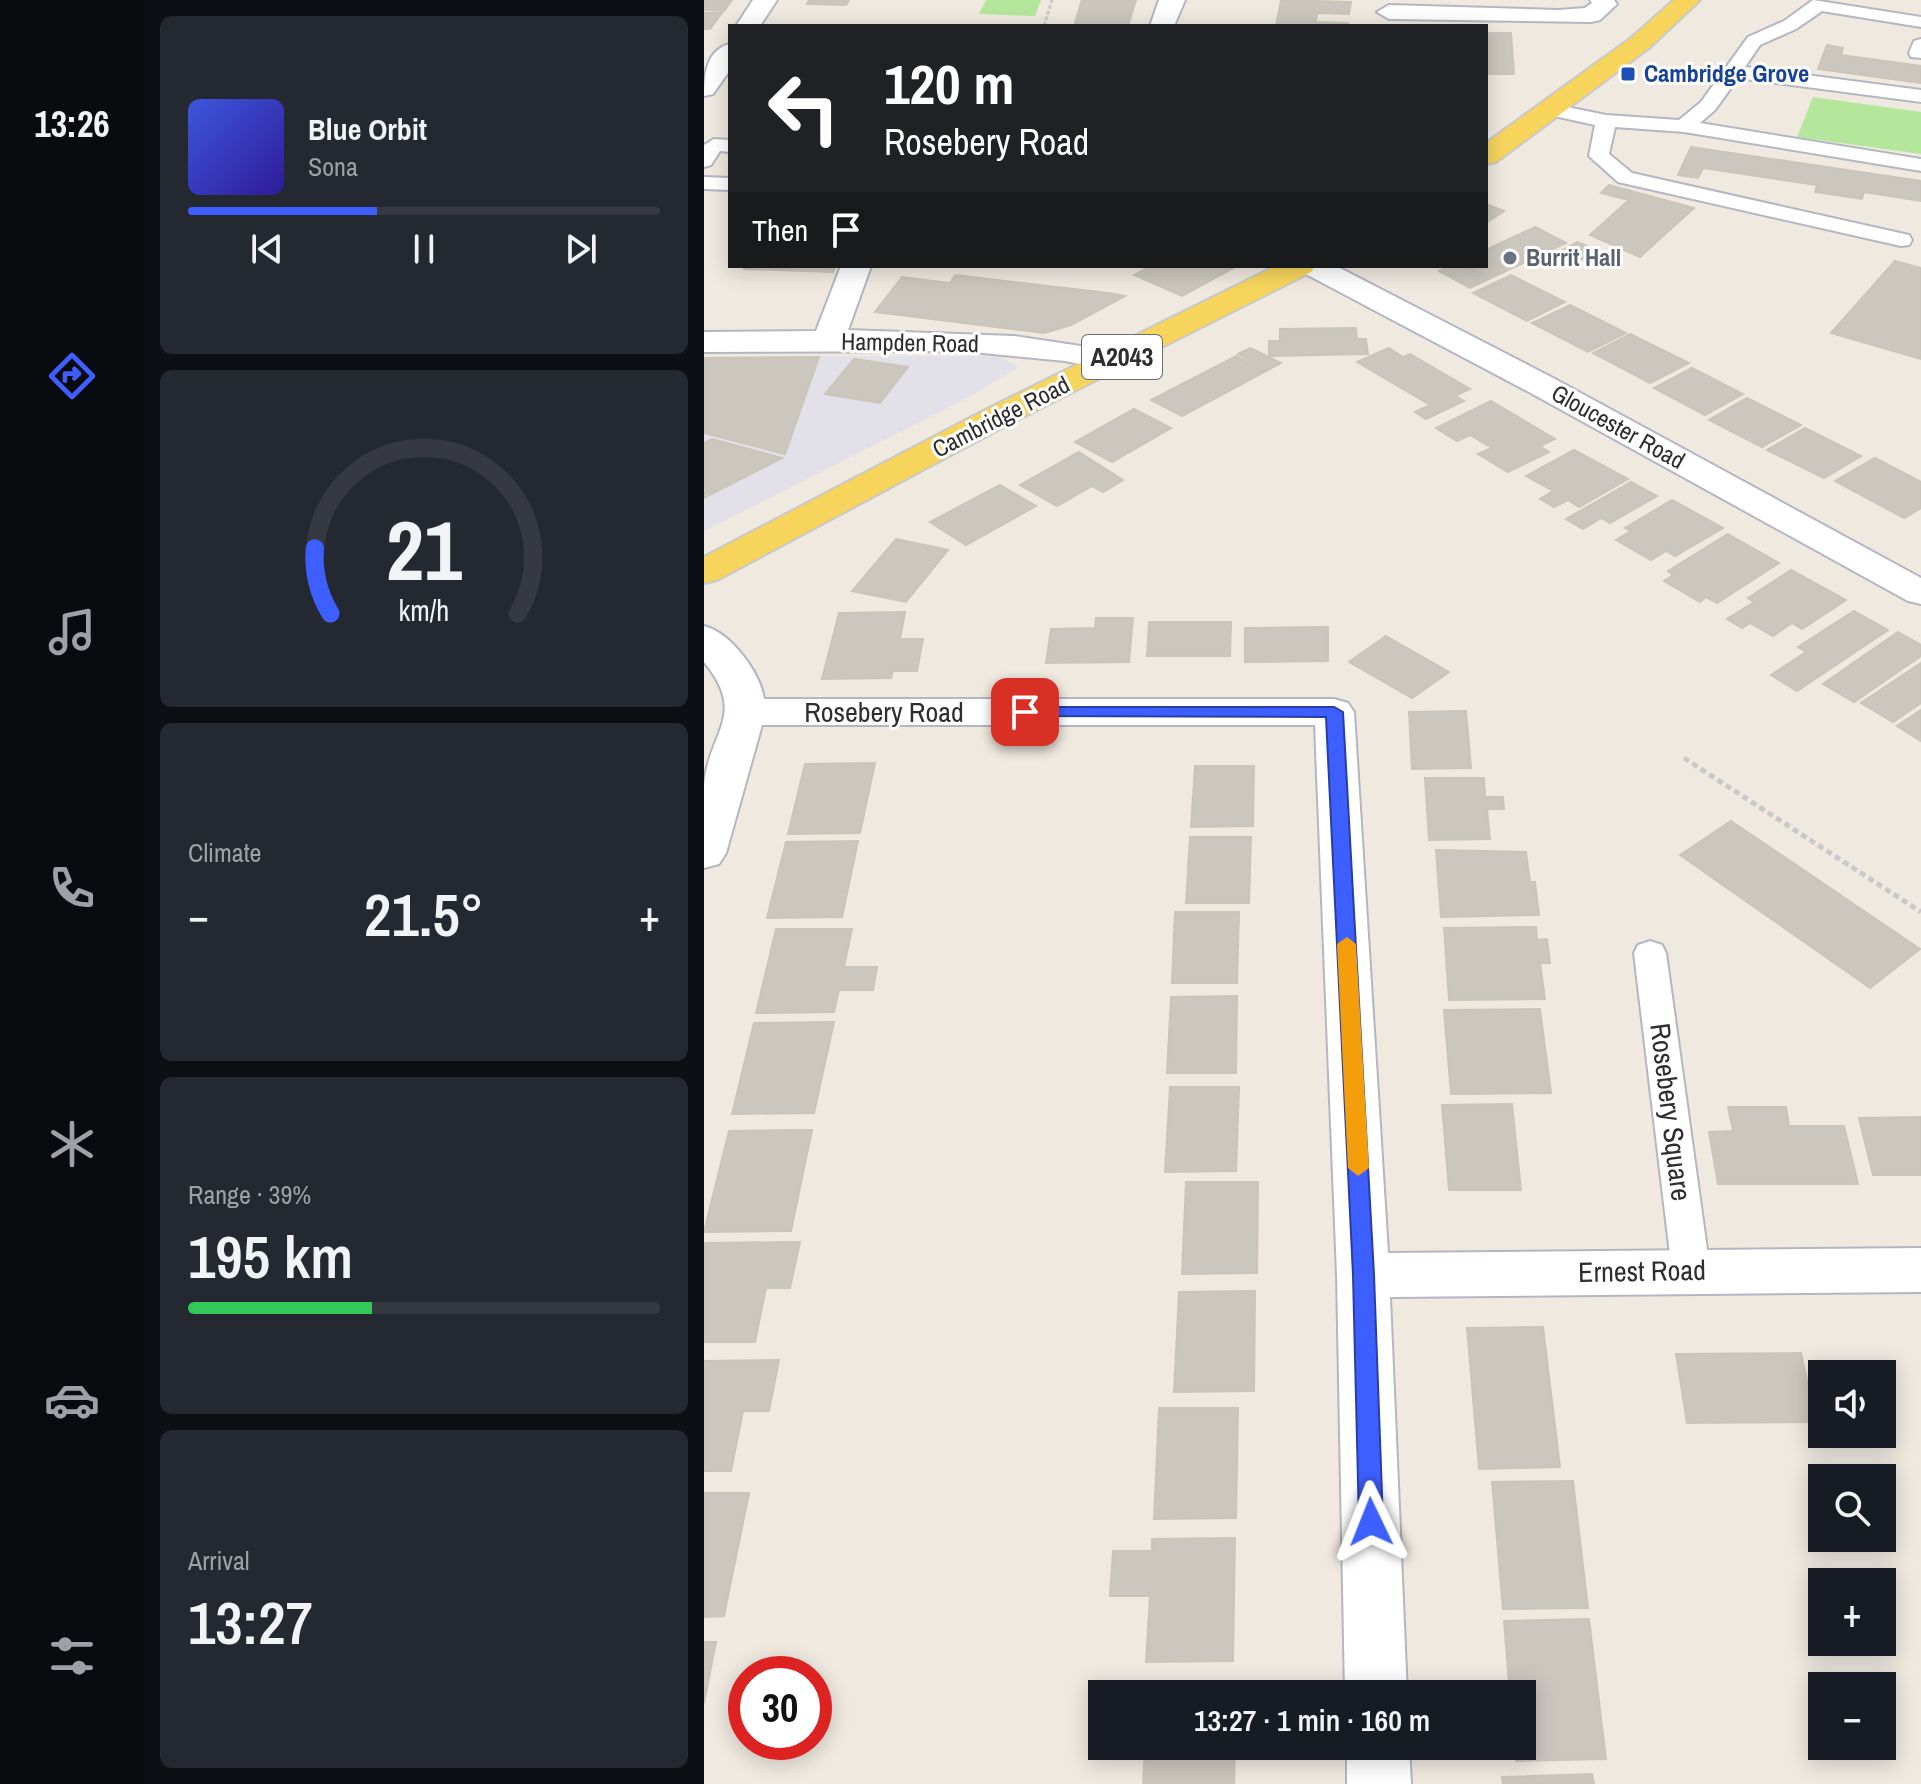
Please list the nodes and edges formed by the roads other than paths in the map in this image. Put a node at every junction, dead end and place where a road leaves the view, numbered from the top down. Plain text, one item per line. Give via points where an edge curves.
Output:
1 (765, 0) edge
2 (1173, 0) edge
3 (1602, 0) edge
4 (1688, 0) edge
5 (1821, 3) edge
6 (1389, 13) edge
7 (1921, 22) edge
8 (749, 24) edge
9 (1163, 24) edge
10 (1731, 71) junction
11 (1921, 96) edge
12 (1552, 110) junction
13 (1606, 121) junction
14 (1684, 126) junction
15 (728, 146) edge
16 (1488, 155) edge
17 (704, 161) edge
18 (1921, 165) edge
19 (704, 183) edge
20 (728, 184) edge
21 (1901, 240) dead end
22 (855, 268) edge
23 (1296, 268) edge
24 (1317, 268) edge
25 (828, 341) junction
26 (704, 342) edge
27 (1114, 361) junction
28 (704, 572) edge
29 (1921, 593) edge
30 (704, 638) edge
31 (746, 712) junction
32 (704, 853) edge
33 (1650, 953) dead end
34 (1921, 1270) edge
35 (1691, 1271) junction
36 (1363, 1275) junction
37 (1376, 1680) edge
38 (1378, 1760) edge
39 (1379, 1784) edge

1 - 8 street
2 - 9 street
3 - 6 street via 1605,4 1591,15 1559,17
4 - 12 main road
5 - 7 lane
5 - 10 lane via 1754,41
10 - 11 lane
10 - 14 lane via 1708,106
12 - 13 lane
12 - 16 main road
13 - 14 lane
13 - 21 lane via 1599,156 1625,178
14 - 18 lane
15 - 17 lane via 714,145
19 - 20 lane
22 - 25 street
23 - 27 main road, Cambridge Road / A2043
24 - 29 street, Gloucester Road
25 - 26 street, Hampden Road
25 - 27 street, Hampden Road via 1060,349
27 - 28 main road, Cambridge Road / A2043
30 - 31 street via 742,682
31 - 32 street
31 - 36 street, Rosebery Road via 1334,712
33 - 35 lane, Rosebery Square
34 - 35 street, Ernest Road
35 - 36 street, Ernest Road
36 - 37 street, Rosebery Road
38 - 39 street

